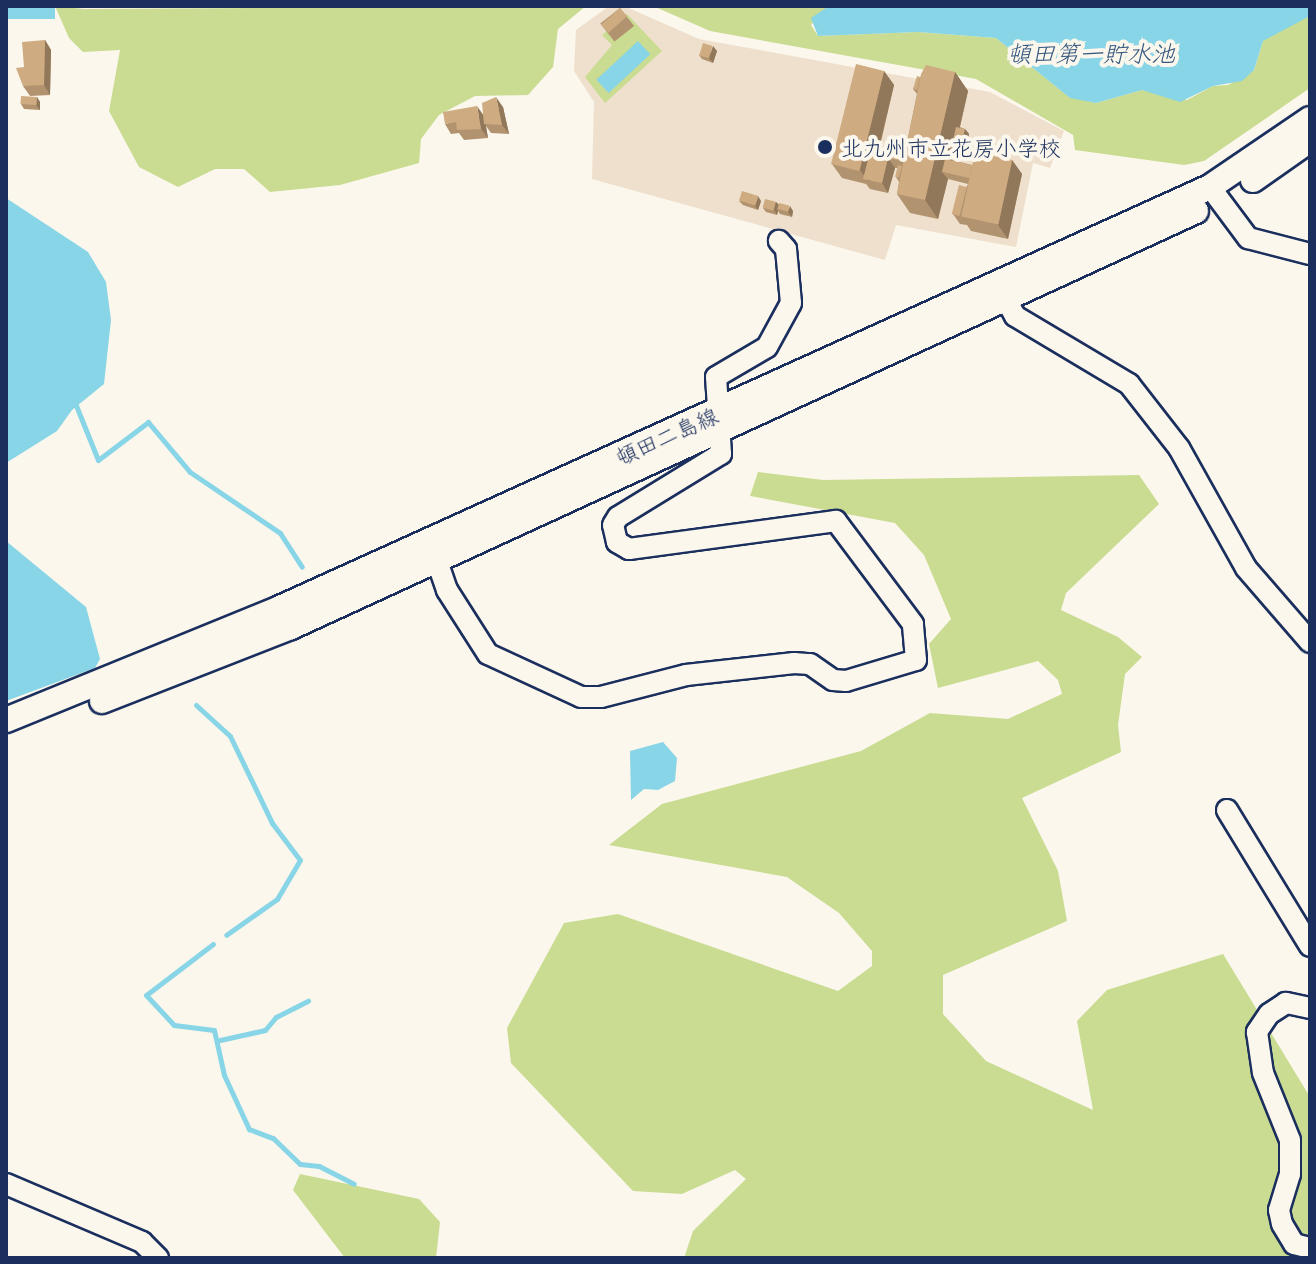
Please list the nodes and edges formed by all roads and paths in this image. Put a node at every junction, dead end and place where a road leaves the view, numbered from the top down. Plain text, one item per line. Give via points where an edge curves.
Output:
1 (1310, 119) edge
2 (1310, 140) edge
3 (1214, 194) junction
4 (779, 241) dead end
5 (1310, 254) edge
6 (1002, 291) junction
7 (717, 422) junction
8 (436, 558) junction
9 (1310, 642) edge
10 (6, 720) edge
11 (6, 738) edge
12 (1227, 810) dead end
13 (1310, 946) edge
14 (1310, 1008) edge
15 (6, 1184) edge
16 (1310, 1248) edge
17 (158, 1258) edge

1 - 3 main road, 頓田二島線
2 - 3 main road, 頓田二島線
3 - 5 street via 1248,238
3 - 6 main road, 頓田二島線
4 - 7 street via 786,249 791,303 767,347 716,377
6 - 7 main road, 頓田二島線
6 - 9 street via 1015,316 1129,384 1179,448 1246,568
7 - 8 main road, 頓田二島線
7 - 8 street via 721,454 618,517 613,525 617,542 629,549 836,521 913,624 916,660 846,681 833,680 810,664 764,665 581,697 488,654 447,590
7 - 10 main road, 頓田二島線
8 - 11 main road, 頓田二島線 via 291,627
12 - 13 street
14 - 16 street via 1286,1003 1269,1014 1257,1032 1263,1073 1290,1140 1290,1174 1279,1210 1282,1224 1294,1244
15 - 17 street via 142,1242

